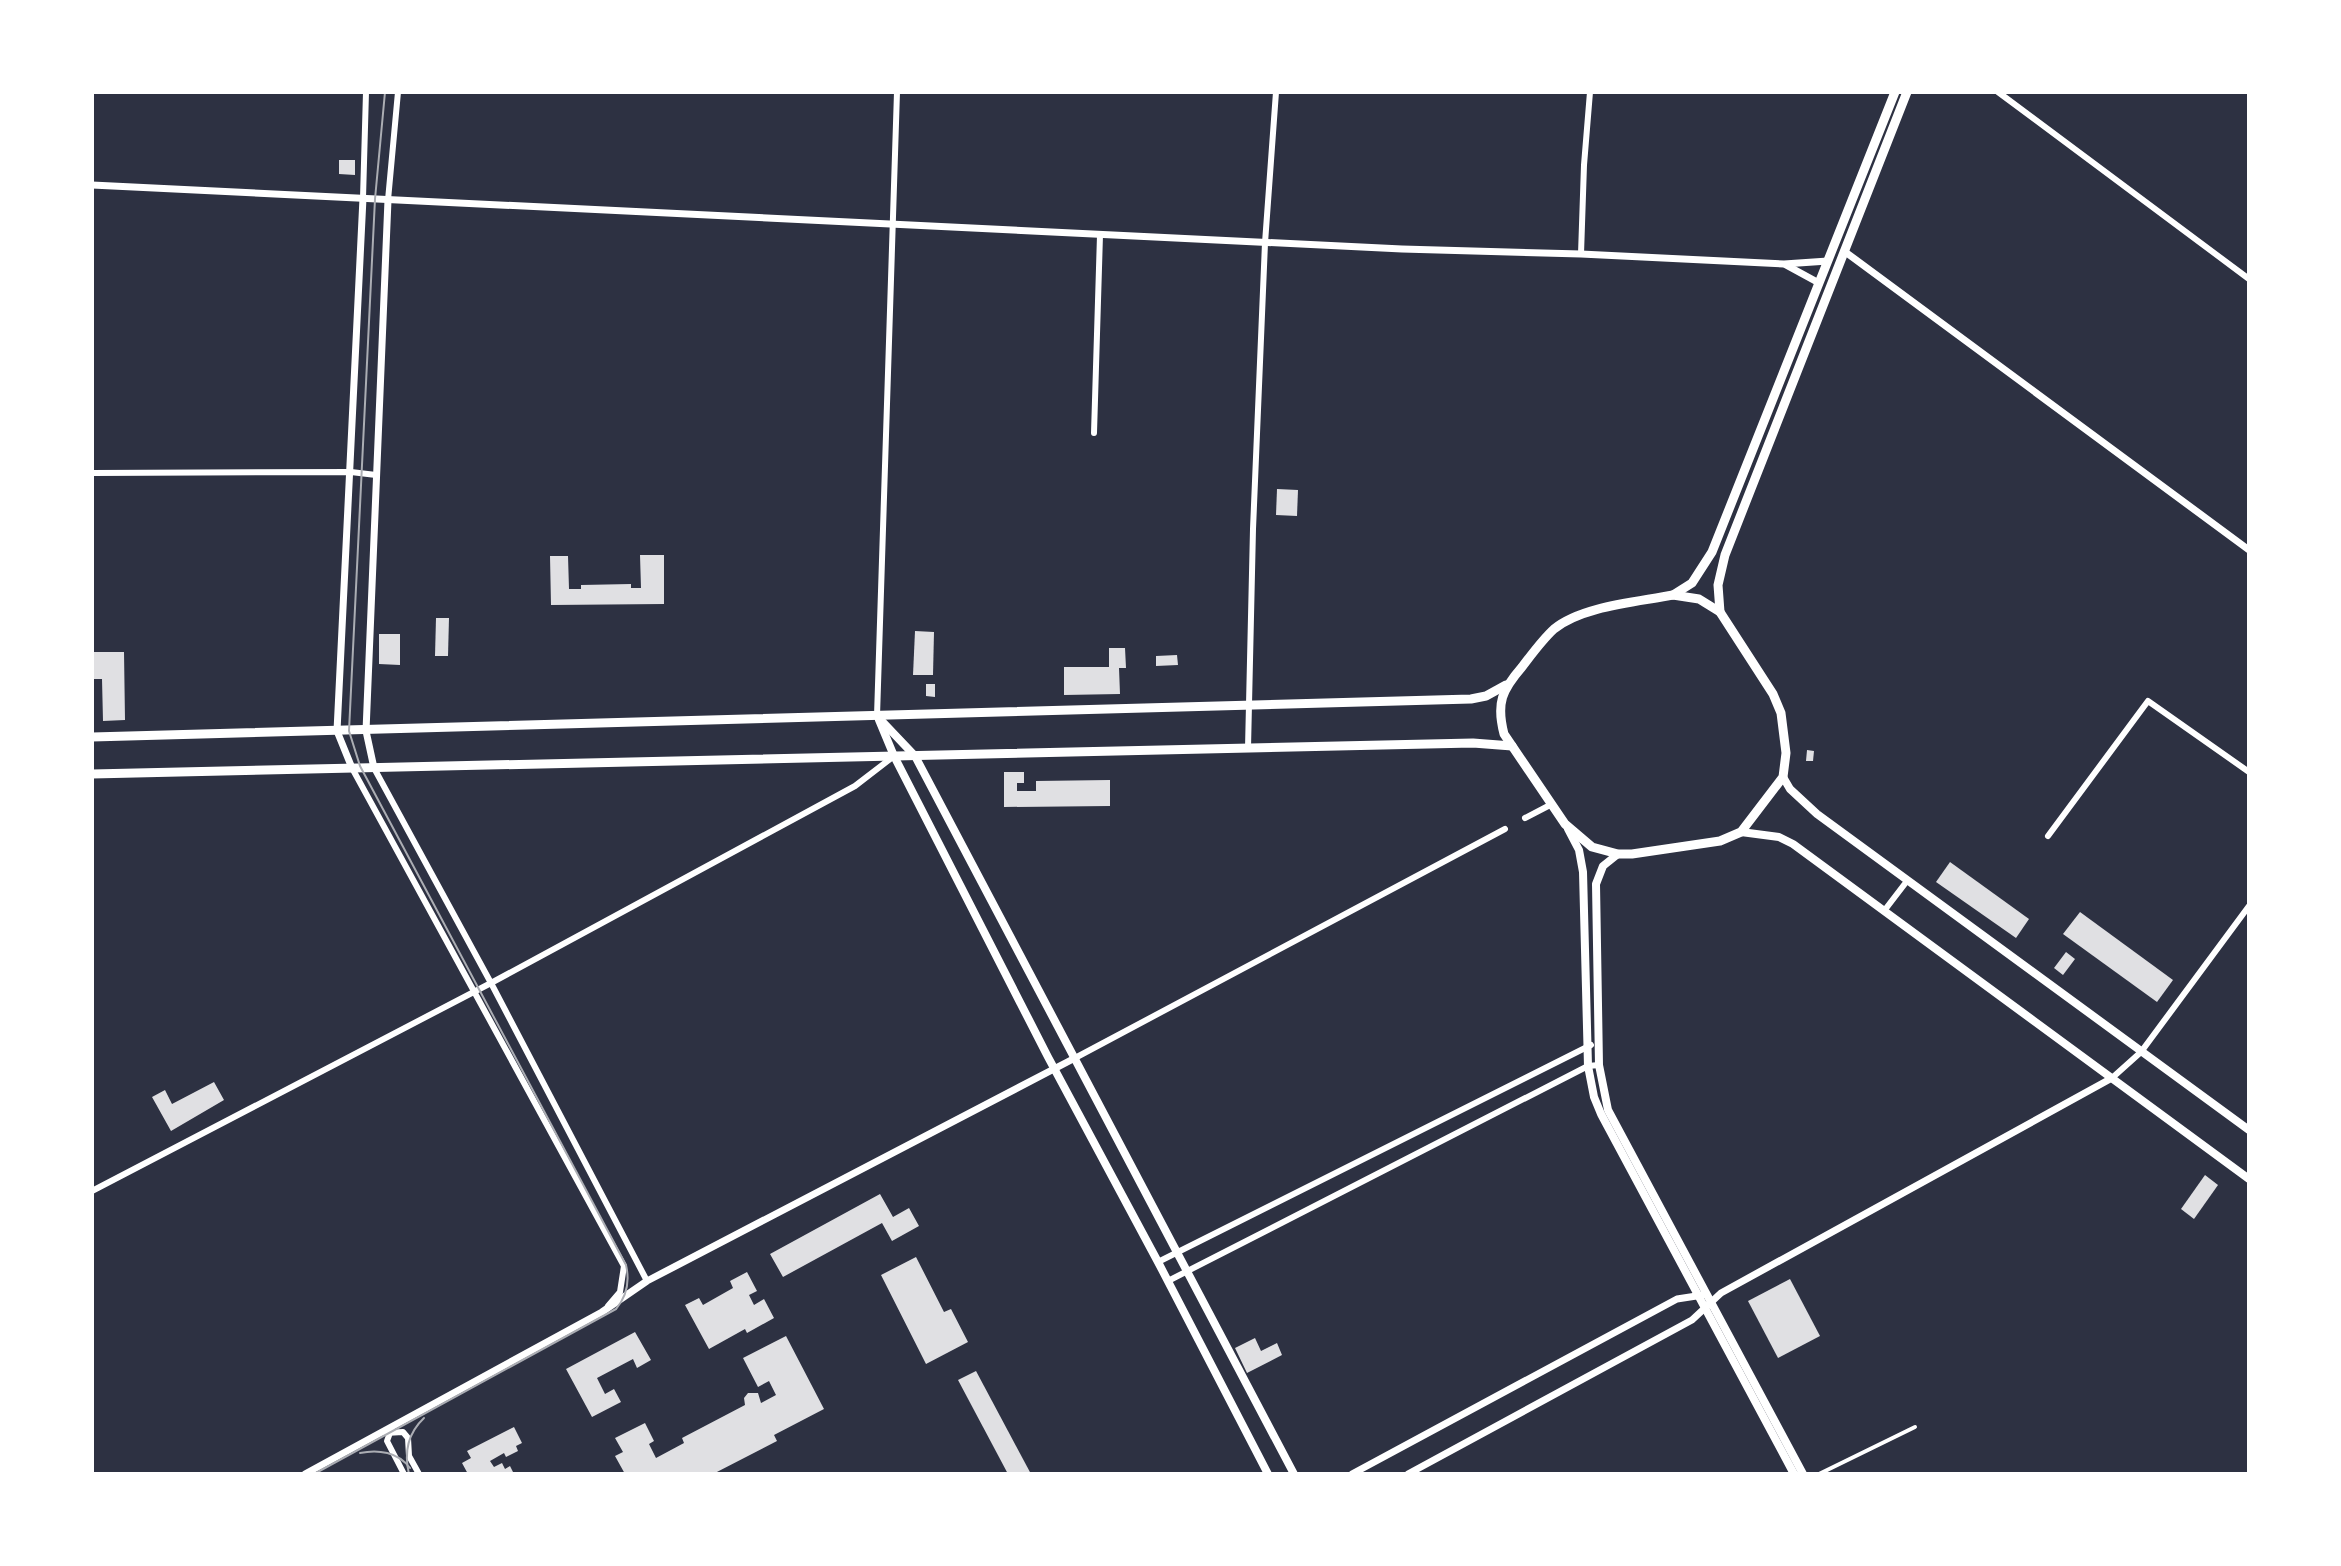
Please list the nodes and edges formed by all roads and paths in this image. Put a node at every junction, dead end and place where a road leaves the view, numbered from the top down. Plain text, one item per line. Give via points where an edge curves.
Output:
1 (366, 92) edge
2 (398, 92) edge
3 (897, 92) edge
4 (1276, 92) edge
5 (1590, 92) edge
6 (1895, 92) edge
7 (1907, 92) edge
8 (1998, 92) edge
9 (92, 185) edge
10 (363, 198) junction
11 (388, 200) junction
12 (893, 225) junction
13 (1100, 235) junction
14 (1265, 243) junction
15 (1844, 251) junction
16 (1581, 254) junction
17 (1828, 261) junction
18 (1784, 264) junction
19 (2249, 279) edge
20 (1819, 283) junction
21 (1094, 433) dead end
22 (351, 472) junction
23 (92, 473) edge
24 (376, 475) junction
25 (2249, 550) edge
26 (1673, 595) junction
27 (1720, 612) junction
28 (1506, 685) junction
29 (1248, 705) junction
30 (877, 716) junction
31 (337, 731) junction
32 (366, 731) junction
33 (92, 737) edge
34 (1512, 746) junction
35 (1248, 748) junction
36 (894, 756) junction
37 (915, 756) junction
38 (352, 768) junction
39 (374, 768) junction
40 (2249, 772) edge
41 (92, 774) edge
42 (1783, 777) junction
43 (1552, 804) junction
44 (1525, 818) dead end
45 (1565, 824) junction
46 (1505, 829) dead end
47 (1741, 832) junction
48 (2048, 836) dead end
49 (1618, 854) junction
50 (1907, 881) junction
51 (2249, 906) edge
52 (1884, 911) junction
53 (491, 983) junction
54 (474, 991) junction
55 (1599, 1044) junction
56 (1588, 1045) junction
57 (2141, 1052) junction
58 (1075, 1058) junction
59 (1599, 1065) junction
60 (1588, 1066) junction
61 (1054, 1069) junction
62 (2112, 1078) junction
63 (2249, 1130) edge
64 (2249, 1179) edge
65 (92, 1191) edge
66 (1178, 1252) junction
67 (1158, 1262) junction
68 (1188, 1270) junction
69 (647, 1281) junction
70 (1168, 1281) junction
71 (1705, 1300) junction
72 (602, 1312) junction
73 (1915, 1427) dead end
74 (385, 1435) junction
75 (305, 1474) edge
76 (404, 1474) edge
77 (419, 1474) edge
78 (1268, 1474) edge
79 (1294, 1474) edge
80 (1352, 1474) edge
81 (1408, 1474) edge
82 (1794, 1474) edge
83 (1803, 1474) edge
84 (1819, 1474) edge

1 - 10 street
2 - 11 street
3 - 12 street
4 - 14 street
5 - 16 street
6 - 17 main road
7 - 15 main road
8 - 19 street
9 - 10 street
10 - 11 street
10 - 22 street
11 - 12 street
11 - 24 street
12 - 13 street
12 - 30 street
13 - 14 street
13 - 21 street
14 - 16 street
14 - 29 street
15 - 25 street
15 - 27 main road via 1725,555 1718,585
16 - 18 street
17 - 18 street
17 - 20 main road
18 - 20 street
20 - 26 main road via 1712,552 1692,583
22 - 23 street
22 - 24 street
22 - 31 street
24 - 32 street
26 - 27 main road via 1699,599
26 - 28 main road via 1567,621
27 - 42 main road via 1781,713
28 - 29 main road via 1471,699
28 - 34 main road via 1501,722
29 - 30 main road
29 - 35 street
30 - 32 main road
30 - 36 main road
30 - 37 main road
31 - 32 main road
31 - 33 main road
31 - 38 street
32 - 39 street
34 - 35 main road
34 - 43 main road
35 - 37 main road
36 - 37 main road
36 - 39 main road
36 - 53 street via 855,786
36 - 61 main road
37 - 58 main road
38 - 39 main road
38 - 41 main road
38 - 54 street
39 - 53 street
40 - 48 street via 2148,701
42 - 47 main road
42 - 50 main road via 1817,814
43 - 44 street
43 - 45 main road
45 - 49 main road via 1592,847
45 - 56 main road via 1583,872
46 - 58 street
47 - 49 main road via 1706,844
47 - 52 main road via 1793,844
49 - 55 main road via 1603,866 1596,884
50 - 52 street
50 - 57 main road
51 - 57 street
52 - 62 main road
53 - 54 street
53 - 69 street
54 - 65 street
54 - 72 street via 624,1266 620,1292
55 - 56 street
55 - 59 main road
56 - 60 main road
56 - 66 street
57 - 62 street
57 - 63 main road
58 - 61 street
58 - 66 main road
59 - 60 street
59 - 71 main road via 1608,1110
60 - 68 street
60 - 71 main road via 1601,1114
61 - 67 main road
61 - 69 street
62 - 64 main road
62 - 71 street
66 - 67 street
66 - 68 main road
67 - 70 main road
68 - 70 street
68 - 79 main road
69 - 72 street
70 - 78 main road
71 - 80 street via 1677,1299
71 - 81 street via 1692,1320
71 - 82 main road
71 - 83 main road
72 - 74 street
73 - 84 street
74 - 75 street
74 - 76 street
74 - 77 street via 403,1432

